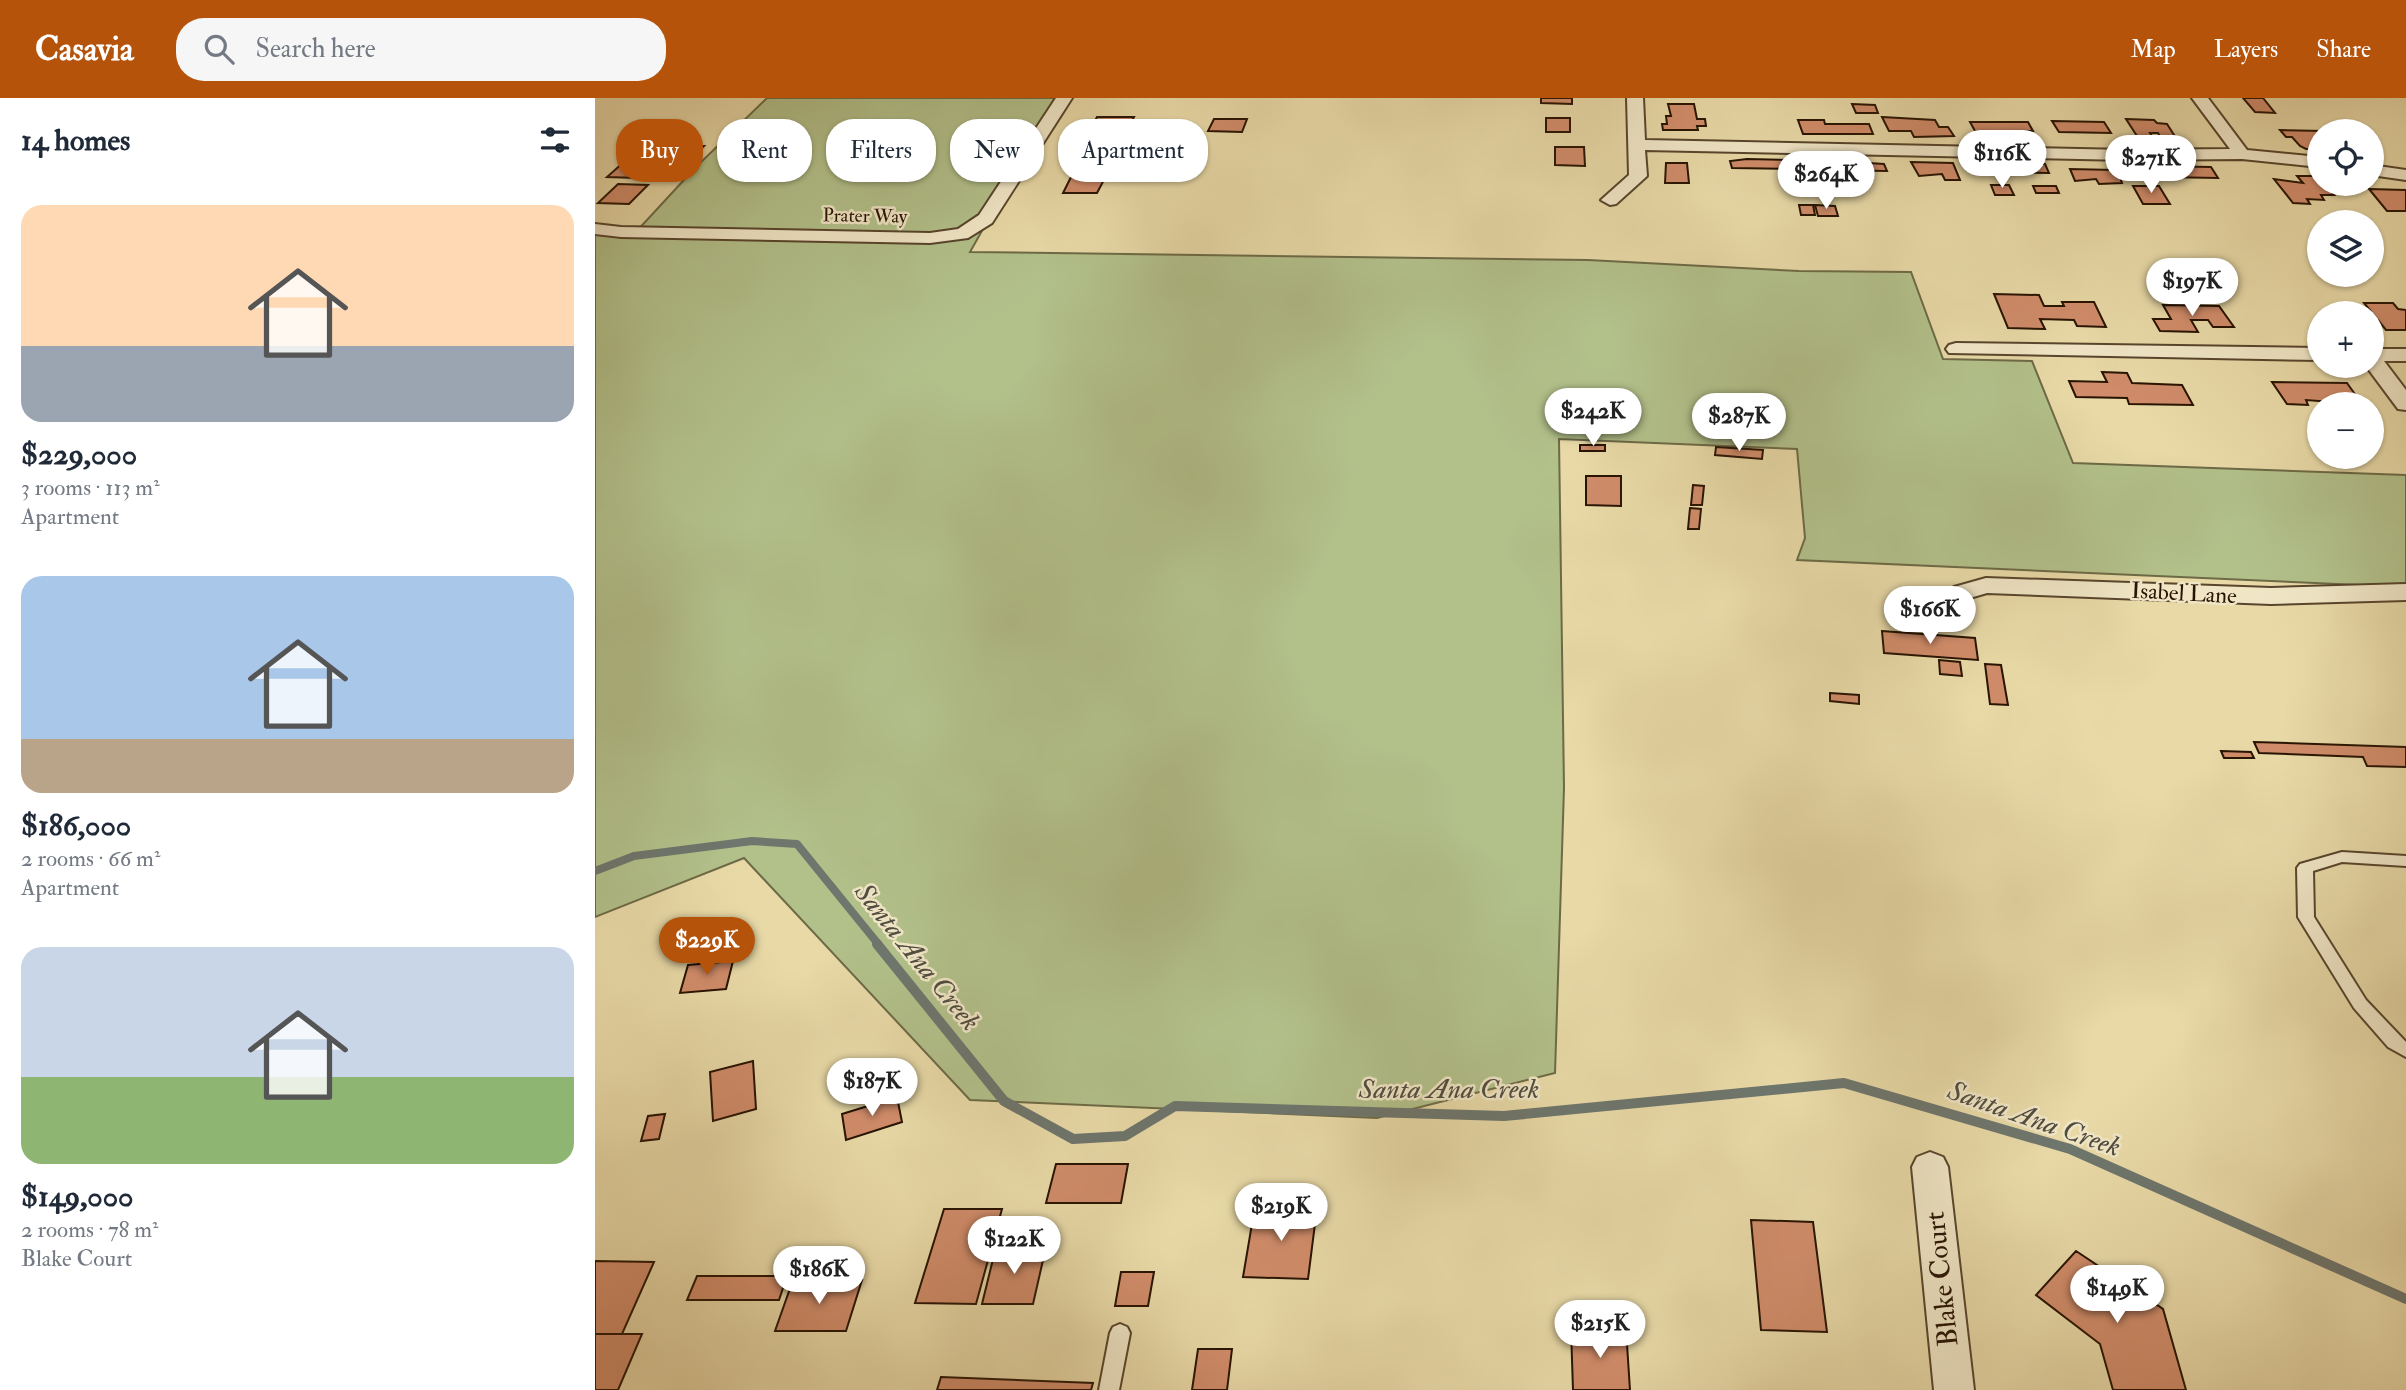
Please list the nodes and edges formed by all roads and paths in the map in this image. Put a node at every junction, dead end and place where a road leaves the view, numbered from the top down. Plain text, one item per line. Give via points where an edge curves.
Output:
1 (1064, 98) edge
2 (1635, 98) edge
3 (2200, 98) edge
4 (1638, 145) junction
5 (2242, 154) junction
6 (2307, 161) edge
7 (2384, 172) edge
8 (2406, 175) edge
9 (1610, 200) dead end
10 (595, 229) edge
11 (1956, 349) dead end
12 (2307, 354) edge
13 (2406, 355) edge
14 (2384, 356) edge
15 (2384, 374) edge
16 (2406, 404) edge
17 (1963, 592) dead end
18 (2406, 592) edge
19 (2406, 861) edge
20 (2406, 1051) edge
21 (1930, 1167) dead end
22 (1119, 1333) dead end
23 (1109, 1390) edge
24 (1954, 1390) edge

1 - 10 street, Prater Way via 986,219 962,234 820,237
2 - 4 street
3 - 5 street
4 - 5 street
4 - 9 street via 1638,176
5 - 6 street
7 - 8 street
11 - 12 street
13 - 14 street
15 - 16 street
17 - 18 street, Isabel Lane via 1986,585 2271,596
19 - 20 lane via 2341,857 2305,867 2305,880 2306,917 2360,1004
21 - 24 street, Blake Court
22 - 23 lane

